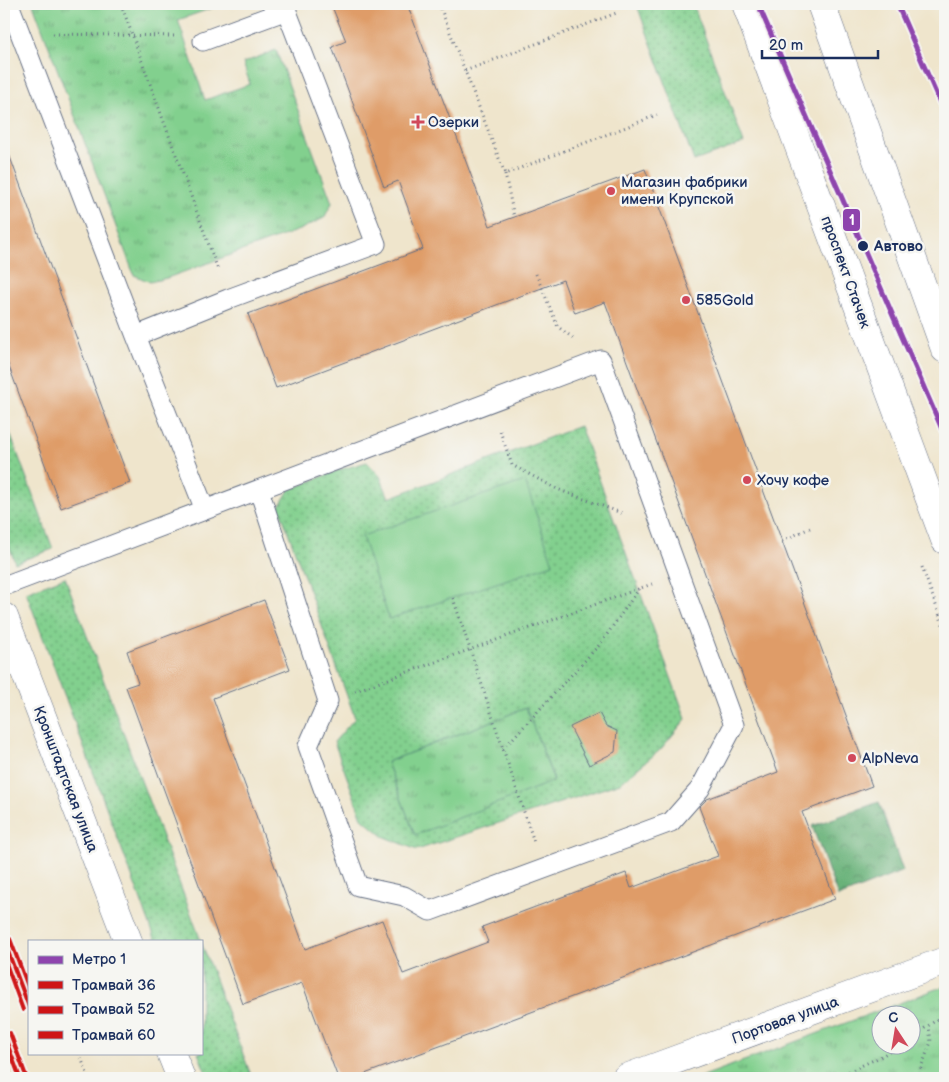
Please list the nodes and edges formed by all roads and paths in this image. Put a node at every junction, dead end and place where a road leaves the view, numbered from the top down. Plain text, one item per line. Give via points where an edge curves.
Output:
1 (9, 4) edge
2 (121, 4) edge
3 (439, 4) edge
4 (746, 4) edge
5 (821, 4) edge
6 (286, 7) edge
7 (619, 12) dead end
8 (20, 34) junction
9 (133, 36) junction
10 (203, 41) joint
11 (465, 71) junction
12 (657, 115) dead end
13 (505, 174) junction
14 (514, 217) dead end
15 (536, 274) dead end
16 (228, 299) junction
17 (136, 336) junction
18 (945, 349) edge
19 (601, 360) junction
20 (489, 402) junction
21 (258, 490) junction
22 (653, 504) junction
23 (205, 510) junction
24 (810, 528) dead end
25 (945, 540) edge
26 (782, 541) dead end
27 (4, 586) edge
28 (454, 598) dead end
29 (4, 616) edge
30 (471, 650) junction
31 (355, 691) dead end
32 (503, 750) junction
33 (543, 870) junction
34 (128, 940) edge
35 (945, 961) edge
36 (945, 1014) edge
37 (930, 1026) junction
38 (922, 1031) edge
39 (79, 1054) edge
40 (171, 1054) edge
41 (885, 1054) edge
42 (89, 1078) edge
43 (181, 1078) edge
44 (626, 1078) edge
45 (835, 1078) edge
46 (917, 1078) edge

1 - 8 lane
2 - 9 path
3 - 11 path
4 - 25 main road, проспект Стачек
5 - 18 main road
6 - 10 lane
6 - 16 lane via 376,244
7 - 11 path
8 - 9 path
8 - 17 lane
9 - 10 path via 183,36
9 - 16 path
11 - 13 path
12 - 13 path
13 - 14 path
15 - 19 path via 558,327
16 - 17 lane
17 - 23 lane
19 - 20 lane
19 - 22 lane
20 - 21 lane
20 - 22 path via 512,465 557,489 625,514
21 - 23 lane
21 - 33 lane via 328,701 308,746 358,886 404,896 430,911
22 - 33 lane via 734,725 700,790 671,822
23 - 27 lane
24 - 26 path
28 - 30 path
29 - 34 main road, Кронштадтская улица
30 - 31 path
30 - 32 path
30 - 32 path via 640,589 600,643
32 - 33 path
35 - 44 main road, Портовая улица
36 - 37 path
37 - 38 path
37 - 46 path via 931,1042
39 - 42 path
40 - 43 main road
41 - 45 path

